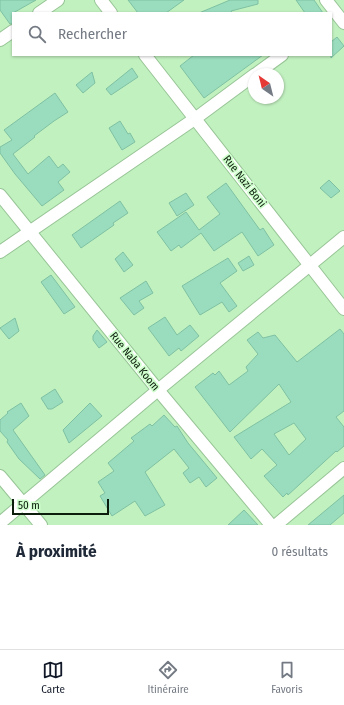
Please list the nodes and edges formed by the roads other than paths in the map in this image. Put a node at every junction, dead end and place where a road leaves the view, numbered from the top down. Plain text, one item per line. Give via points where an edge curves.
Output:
1 (58, 0) edge
2 (101, 0) edge
3 (326, 0) edge
4 (40, 12) edge
5 (110, 12) edge
6 (339, 16) edge
7 (12, 32) edge
8 (0, 40) edge
9 (146, 56) edge
10 (281, 56) edge
11 (264, 68) edge
12 (248, 80) edge
13 (196, 118) junction
14 (0, 195) edge
15 (30, 232) junction
16 (344, 237) edge
17 (0, 252) edge
18 (310, 265) junction
19 (344, 309) edge
20 (158, 390) junction
21 (344, 468) edge
22 (0, 476) edge
23 (23, 504) junction
24 (0, 523) edge
25 (41, 525) edge
26 (271, 525) edge
27 (276, 525) edge

1 - 4 street
2 - 5 street
3 - 6 street
7 - 8 street
9 - 13 street, Rue Nazi Boni
10 - 11 street
12 - 13 street
13 - 15 street
13 - 18 street, Rue Nazi Boni
14 - 15 street, Rue Naba Koom
15 - 17 street
15 - 20 street, Rue Naba Koom
16 - 18 street
18 - 19 street, Rue Nazi Boni
18 - 20 street
20 - 23 street
20 - 26 street, Rue Naba Koom
21 - 27 street
22 - 23 street
23 - 24 street
23 - 25 street

